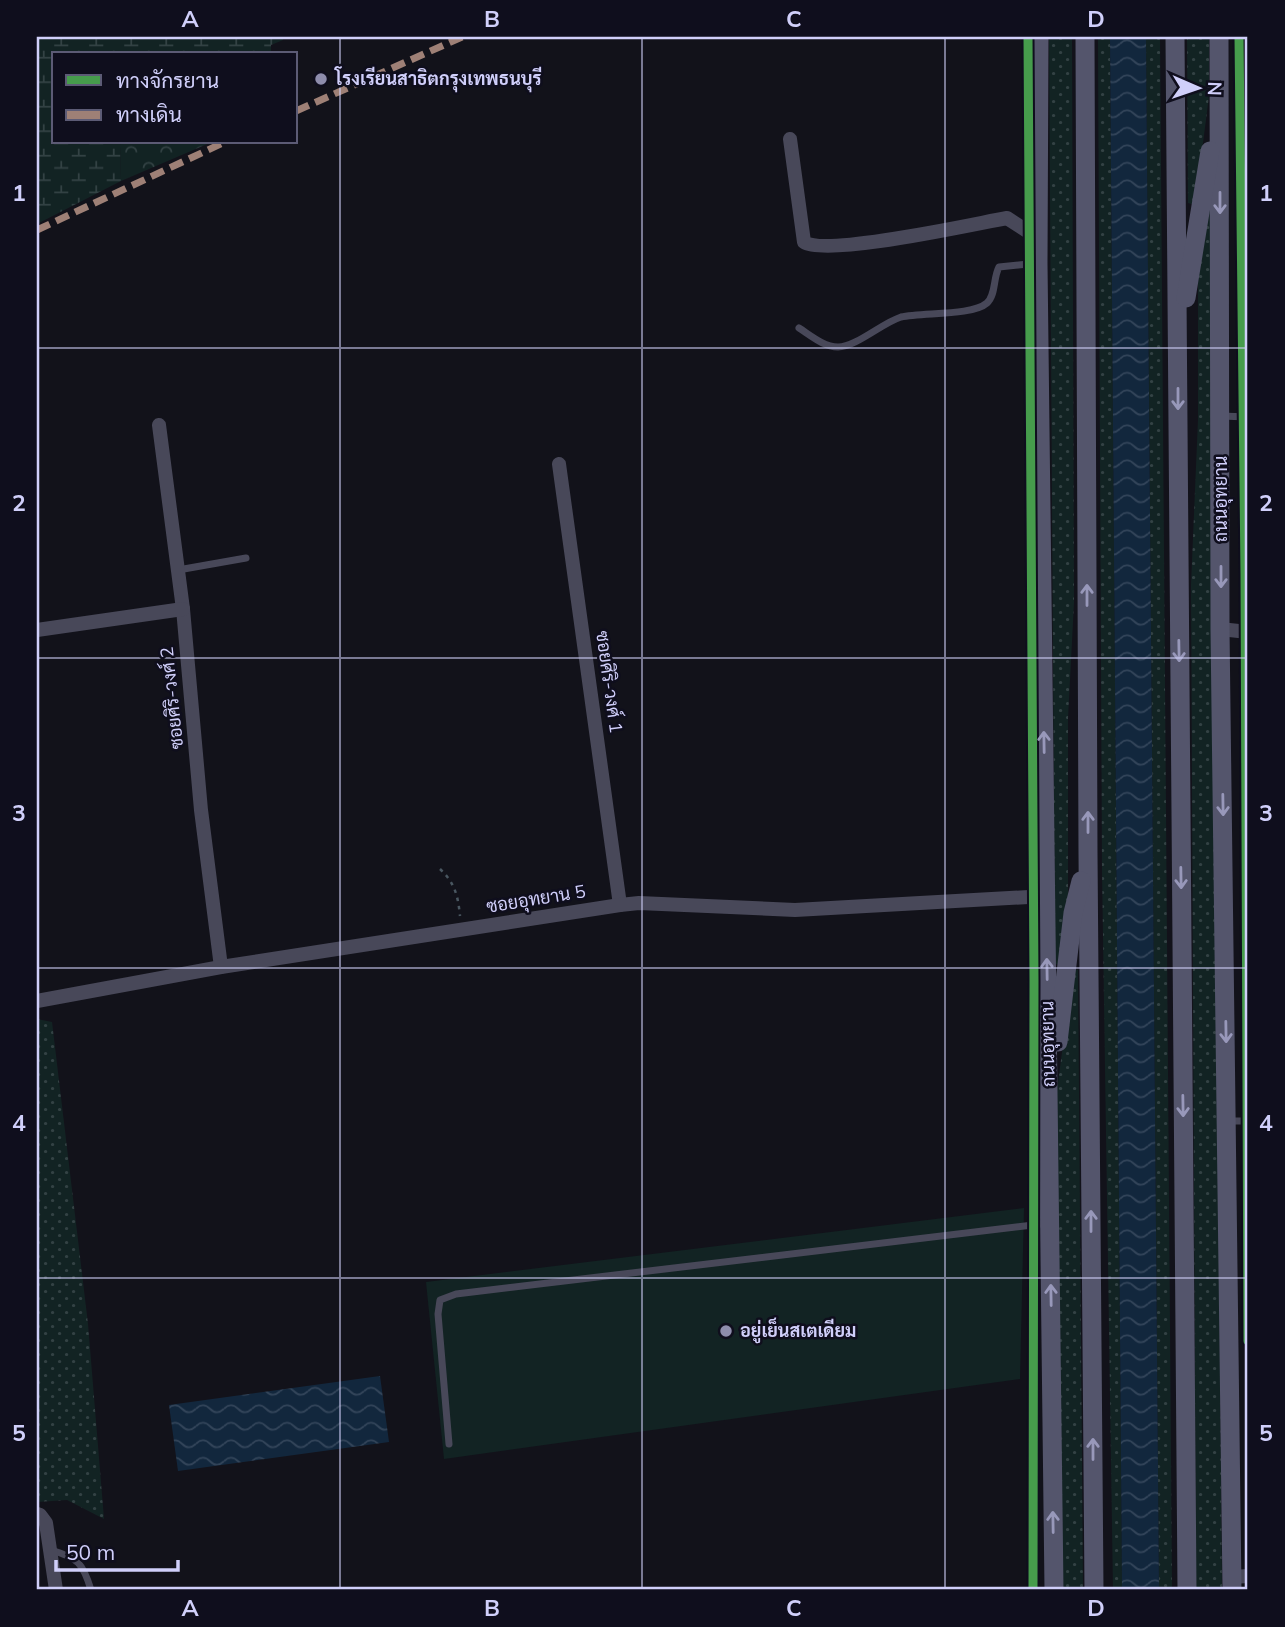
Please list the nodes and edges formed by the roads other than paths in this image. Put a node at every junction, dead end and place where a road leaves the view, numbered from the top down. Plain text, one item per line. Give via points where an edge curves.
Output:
1 (1039, 37) edge
2 (1085, 37) edge
3 (1175, 37) edge
4 (1219, 37) edge
5 (1219, 98) junction
6 (790, 139) dead end
7 (1038, 238) junction
8 (1038, 263) junction
9 (799, 328) dead end
10 (1178, 349) junction
11 (1220, 416) junction
12 (1248, 417) edge
13 (159, 425) dead end
14 (559, 464) dead end
15 (246, 558) dead end
16 (178, 570) junction
17 (183, 609) junction
18 (1220, 629) junction
19 (37, 630) edge
20 (1248, 632) edge
21 (1088, 853) junction
22 (1046, 896) junction
23 (620, 905) junction
24 (221, 967) junction
25 (37, 1001) edge
26 (1048, 1105) junction
27 (1227, 1121) junction
28 (1248, 1121) edge
29 (1050, 1223) junction
30 (449, 1444) dead end
31 (37, 1514) edge
32 (51, 1550) junction
33 (1237, 1581) edge
34 (56, 1590) edge
35 (91, 1590) edge
36 (1054, 1590) edge
37 (1094, 1590) edge
38 (1187, 1590) edge

1 - 7 main road, ถนนอุทยาน
21 -> 2 main road
3 - 10 main road
4 - 5 main road, ถนนอุทยาน
5 - 10 main road
5 -> 11 main road, ถนนอุทยาน
6 - 7 street via 804,242 810,247 844,246 1007,218
7 - 8 main road, ถนนอุทยาน
8 - 9 lane via 999,267 991,296 980,307 902,317 842,346 827,345
22 -> 8 main road, ถนนอุทยาน
10 -> 38 main road
11 - 12 lane
11 -> 18 main road, ถนนอุทยาน
13 - 16 street, ซอยศิริ-วงศ์ 2
14 - 23 street, ซอยศิริ-วงศ์ 1
15 - 16 lane
16 - 17 street, ซอยศิริ-วงศ์ 2
17 - 19 street
17 - 24 street, ซอยศิริ-วงศ์ 2
18 - 20 street
18 -> 27 main road, ถนนอุทยาน
21 - 26 main road via 1073,913
37 -> 21 main road
22 - 23 street, ซอยอุทยาน 5 via 795,910
26 -> 22 main road, ถนนอุทยาน
23 - 24 street, ซอยอุทยาน 5
24 - 25 street, ซอยอุทยาน 5
26 - 29 main road, ถนนอุทยาน
27 - 28 lane
27 - 33 main road, ถนนอุทยาน
29 - 30 lane via 456,1294 440,1300 438,1314
36 -> 29 main road, ถนนอุทยาน
31 - 32 street via 46,1523
32 - 34 street
32 - 35 lane via 74,1557

